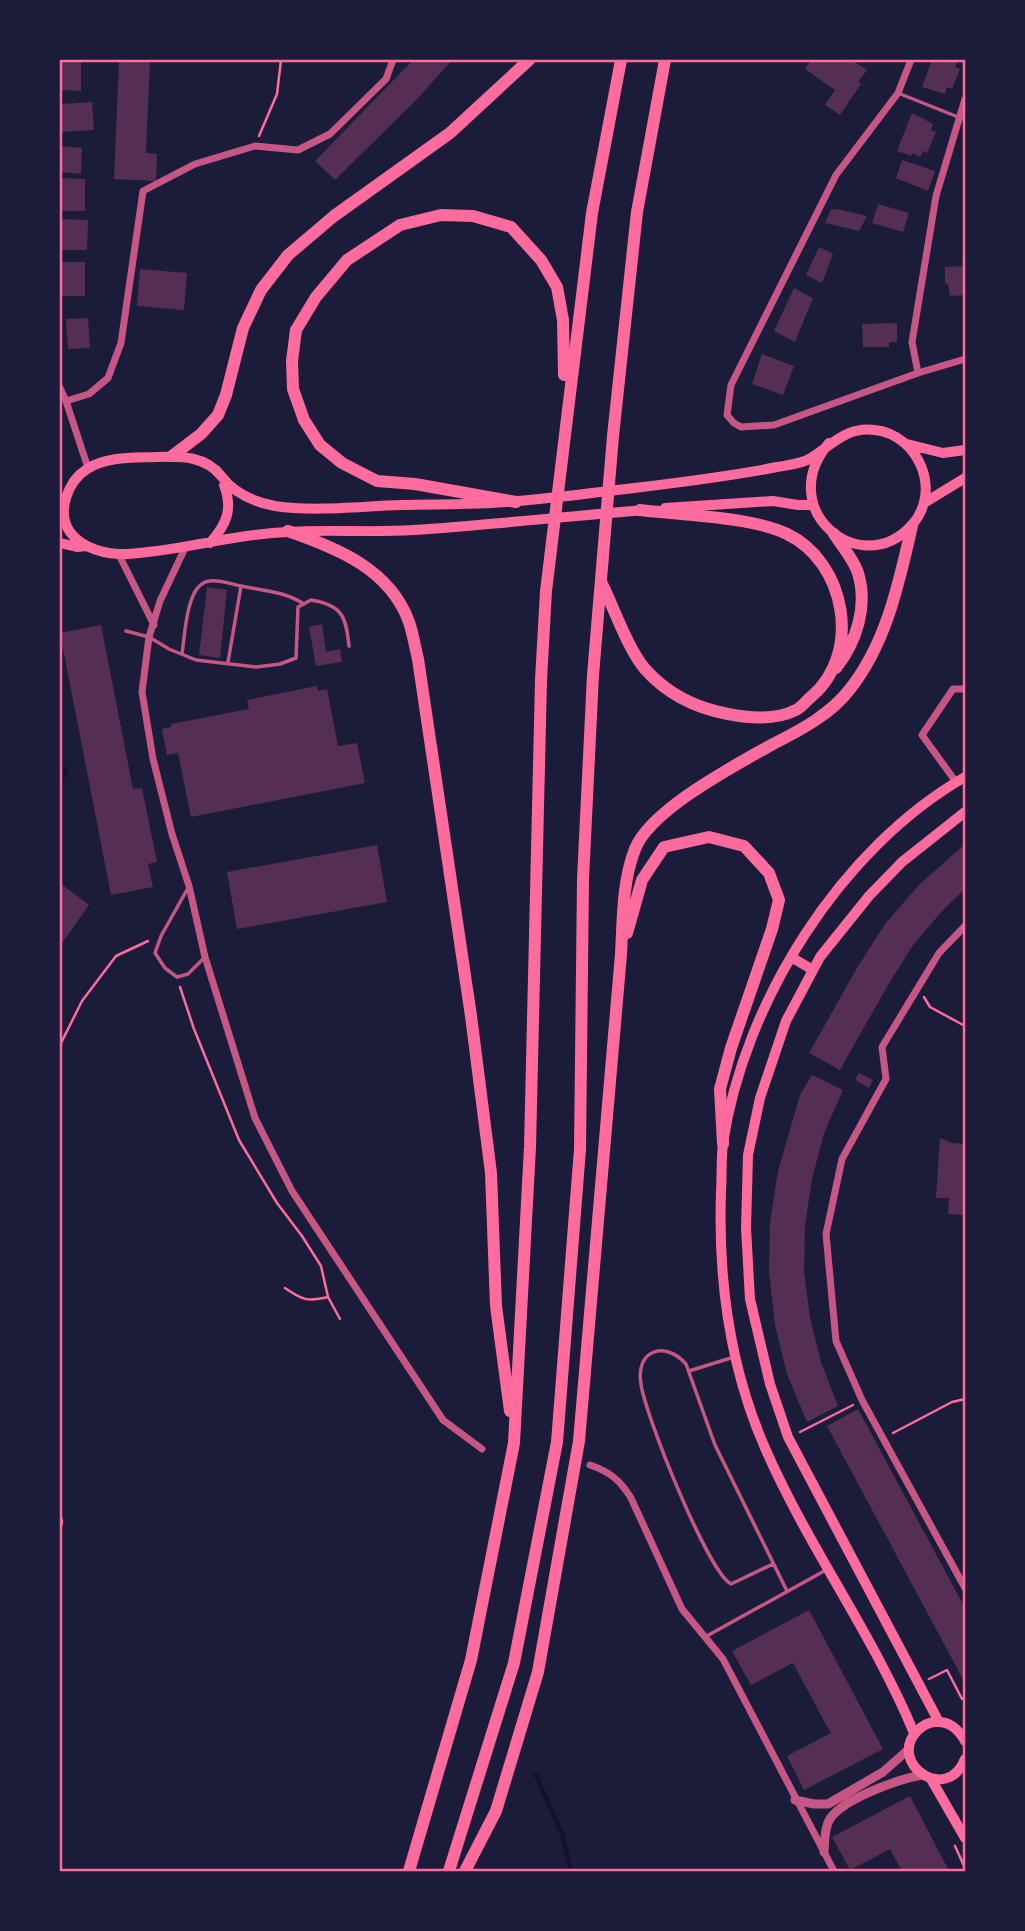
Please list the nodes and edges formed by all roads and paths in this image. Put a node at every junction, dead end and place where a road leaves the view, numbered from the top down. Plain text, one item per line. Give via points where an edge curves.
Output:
1 (281, 60) edge
2 (393, 60) edge
3 (528, 60) edge
4 (621, 60) edge
5 (665, 60) edge
6 (911, 60) edge
7 (898, 93) junction
8 (965, 99) edge
9 (959, 117) junction
10 (256, 146) junction
11 (965, 359) edge
12 (918, 373) junction
13 (60, 388) edge
14 (66, 401) junction
15 (565, 418) junction
16 (830, 443) junction
17 (907, 444) junction
18 (965, 450) edge
19 (172, 456) junction
20 (88, 468) junction
21 (219, 473) junction
22 (965, 478) edge
23 (62, 502) edge
24 (516, 502) junction
25 (924, 503) junction
26 (813, 505) junction
27 (640, 510) junction
28 (912, 526) junction
29 (288, 531) junction
30 (834, 534) junction
31 (60, 543) edge
32 (210, 543) junction
33 (87, 546) junction
34 (185, 548) junction
35 (120, 555) junction
36 (601, 580) junction
37 (241, 586) junction
38 (304, 604) junction
39 (154, 626) junction
40 (126, 631) dead end
41 (149, 637) junction
42 (349, 646) dead end
43 (182, 654) junction
44 (228, 662) junction
45 (830, 676) junction
46 (965, 689) edge
47 (961, 780) edge
48 (965, 812) edge
49 (190, 886) junction
50 (965, 926) edge
51 (161, 936) junction
52 (621, 954) junction
53 (205, 957) junction
54 (791, 957) junction
55 (813, 970) junction
56 (177, 977) junction
57 (916, 990) junction
58 (965, 1026) edge
59 (60, 1045) edge
60 (723, 1144) junction
61 (285, 1289) dead end
62 (328, 1297) junction
63 (340, 1319) dead end
64 (736, 1356) junction
65 (689, 1371) junction
66 (965, 1399) edge
67 (841, 1411) dead end
68 (834, 1414) dead end
69 (883, 1438) junction
70 (514, 1443) junction
71 (482, 1449) dead end
72 (590, 1465) dead end
73 (60, 1513) edge
74 (60, 1530) edge
75 (773, 1564) junction
76 (828, 1569) junction
77 (965, 1588) edge
78 (787, 1591) junction
79 (705, 1637) junction
80 (920, 1684) junction
81 (965, 1697) edge
82 (939, 1721) junction
83 (961, 1728) edge
84 (915, 1733) junction
85 (965, 1741) edge
86 (909, 1749) junction
87 (965, 1759) edge
88 (927, 1777) junction
89 (795, 1800) junction
90 (965, 1838) edge
91 (824, 1852) junction
92 (409, 1871) edge
93 (449, 1871) edge
94 (465, 1871) edge
95 (834, 1871) edge

1 - 10 path via 277,94
2 - 10 street via 386,79 330,134 298,150
3 - 19 highway via 450,133 288,255 261,290 243,328 218,415
4 - 15 highway via 592,213
5 - 36 highway via 637,212
6 - 7 street
7 - 9 lane
7 - 12 street via 836,175 731,385 727,415 741,426 774,425
8 - 9 street
9 - 12 street via 936,196 912,342
10 - 14 street via 194,164 143,191 121,343 108,378 89,394
11 - 12 street
13 - 14 street
14 - 20 street
15 - 24 highway via 563,320 557,286 511,227 473,216 441,215 400,225 347,260 296,330 293,390 304,421 320,445 342,463 377,481
15 - 70 highway via 541,680 530,1147
16 - 17 main road via 844,434 868,430
16 - 24 main road via 807,461 774,468
16 - 26 main road via 812,471
17 - 18 main road via 943,453
17 - 25 main road via 924,471
19 - 20 main road via 111,460
19 - 21 main road via 208,463
20 - 23 main road
21 - 24 main road via 230,489 275,506
21 - 32 main road via 230,499 228,517
22 - 25 main road
23 - 33 main road via 70,532
25 - 28 main road
26 - 27 main road via 773,501
26 - 30 main road
27 - 29 main road via 410,530
27 - 45 highway via 750,523 788,534 813,553 832,578 841,604 842,626
28 - 30 main road via 889,542 875,545 861,545
28 - 52 highway via 898,585 873,655 849,691 811,724 665,810 636,846 624,886
29 - 32 main road
29 - 70 highway via 330,546 366,566 394,592 409,622 471,1016 491,1173 496,1306
30 - 45 highway via 858,571 861,598 860,622
31 - 33 main road
32 - 34 main road
33 - 35 main road
34 - 35 main road
34 - 39 street via 160,601
35 - 39 street
36 - 45 highway via 644,668 672,693 704,709 741,716 796,710
36 - 93 highway via 583,879 580,1149 557,1441 513,1663
37 - 38 lane via 282,593
37 - 43 lane via 217,580 196,588
37 - 44 lane
38 - 42 lane via 311,600 337,608 345,620
38 - 44 lane via 298,607 296,658 256,667
39 - 41 street
40 - 41 lane
41 - 43 lane
41 - 49 street via 142,692 153,759
43 - 44 lane via 196,660
46 - 47 street via 953,689 922,735
47 - 54 main road via 878,843 823,907
48 - 55 main road via 902,862 869,896
49 - 51 lane
49 - 53 street
50 - 57 street via 939,953
51 - 56 lane via 155,953
51 - 59 path via 116,956 82,1001
52 - 60 highway via 642,880 664,847 709,837 744,846 769,873 779,900 720,1089
52 - 94 highway via 576,1455 538,1672 496,1811
53 - 56 lane via 188,974
53 - 71 street via 255,1118 292,1191 443,1420
54 - 55 main road
54 - 60 main road via 761,1011
55 - 80 main road via 786,1021 748,1155 750,1299 788,1437
56 - 62 path via 239,1140 321,1266
57 - 58 path via 930,1007
57 - 69 street via 883,1047 886,1079 842,1159 826,1234 836,1341
60 - 64 main road via 720,1229 724,1303
61 - 62 path via 312,1301
62 - 63 path
64 - 65 lane
64 - 76 main road via 765,1448
65 - 75 lane via 715,1446
65 - 75 lane via 678,1355 668,1350 645,1358 640,1368 660,1446 724,1580 731,1584
66 - 69 path
67 - 68 path
69 - 77 street
70 - 92 highway via 471,1660
72 - 79 street via 610,1472 622,1483 681,1609
73 - 74 path
75 - 78 lane
76 - 78 lane
76 - 84 main road
78 - 79 lane
79 - 89 street via 723,1659
80 - 81 path via 947,1670 962,1699
80 - 82 main road
82 - 83 main road
82 - 84 main road
83 - 85 main road
84 - 86 main road
86 - 88 main road via 910,1760
86 - 89 street via 883,1772 828,1804
87 - 88 main road via 957,1773 947,1778
88 - 90 main road
88 - 91 street via 891,1782 832,1816
89 - 91 street
91 - 95 street

